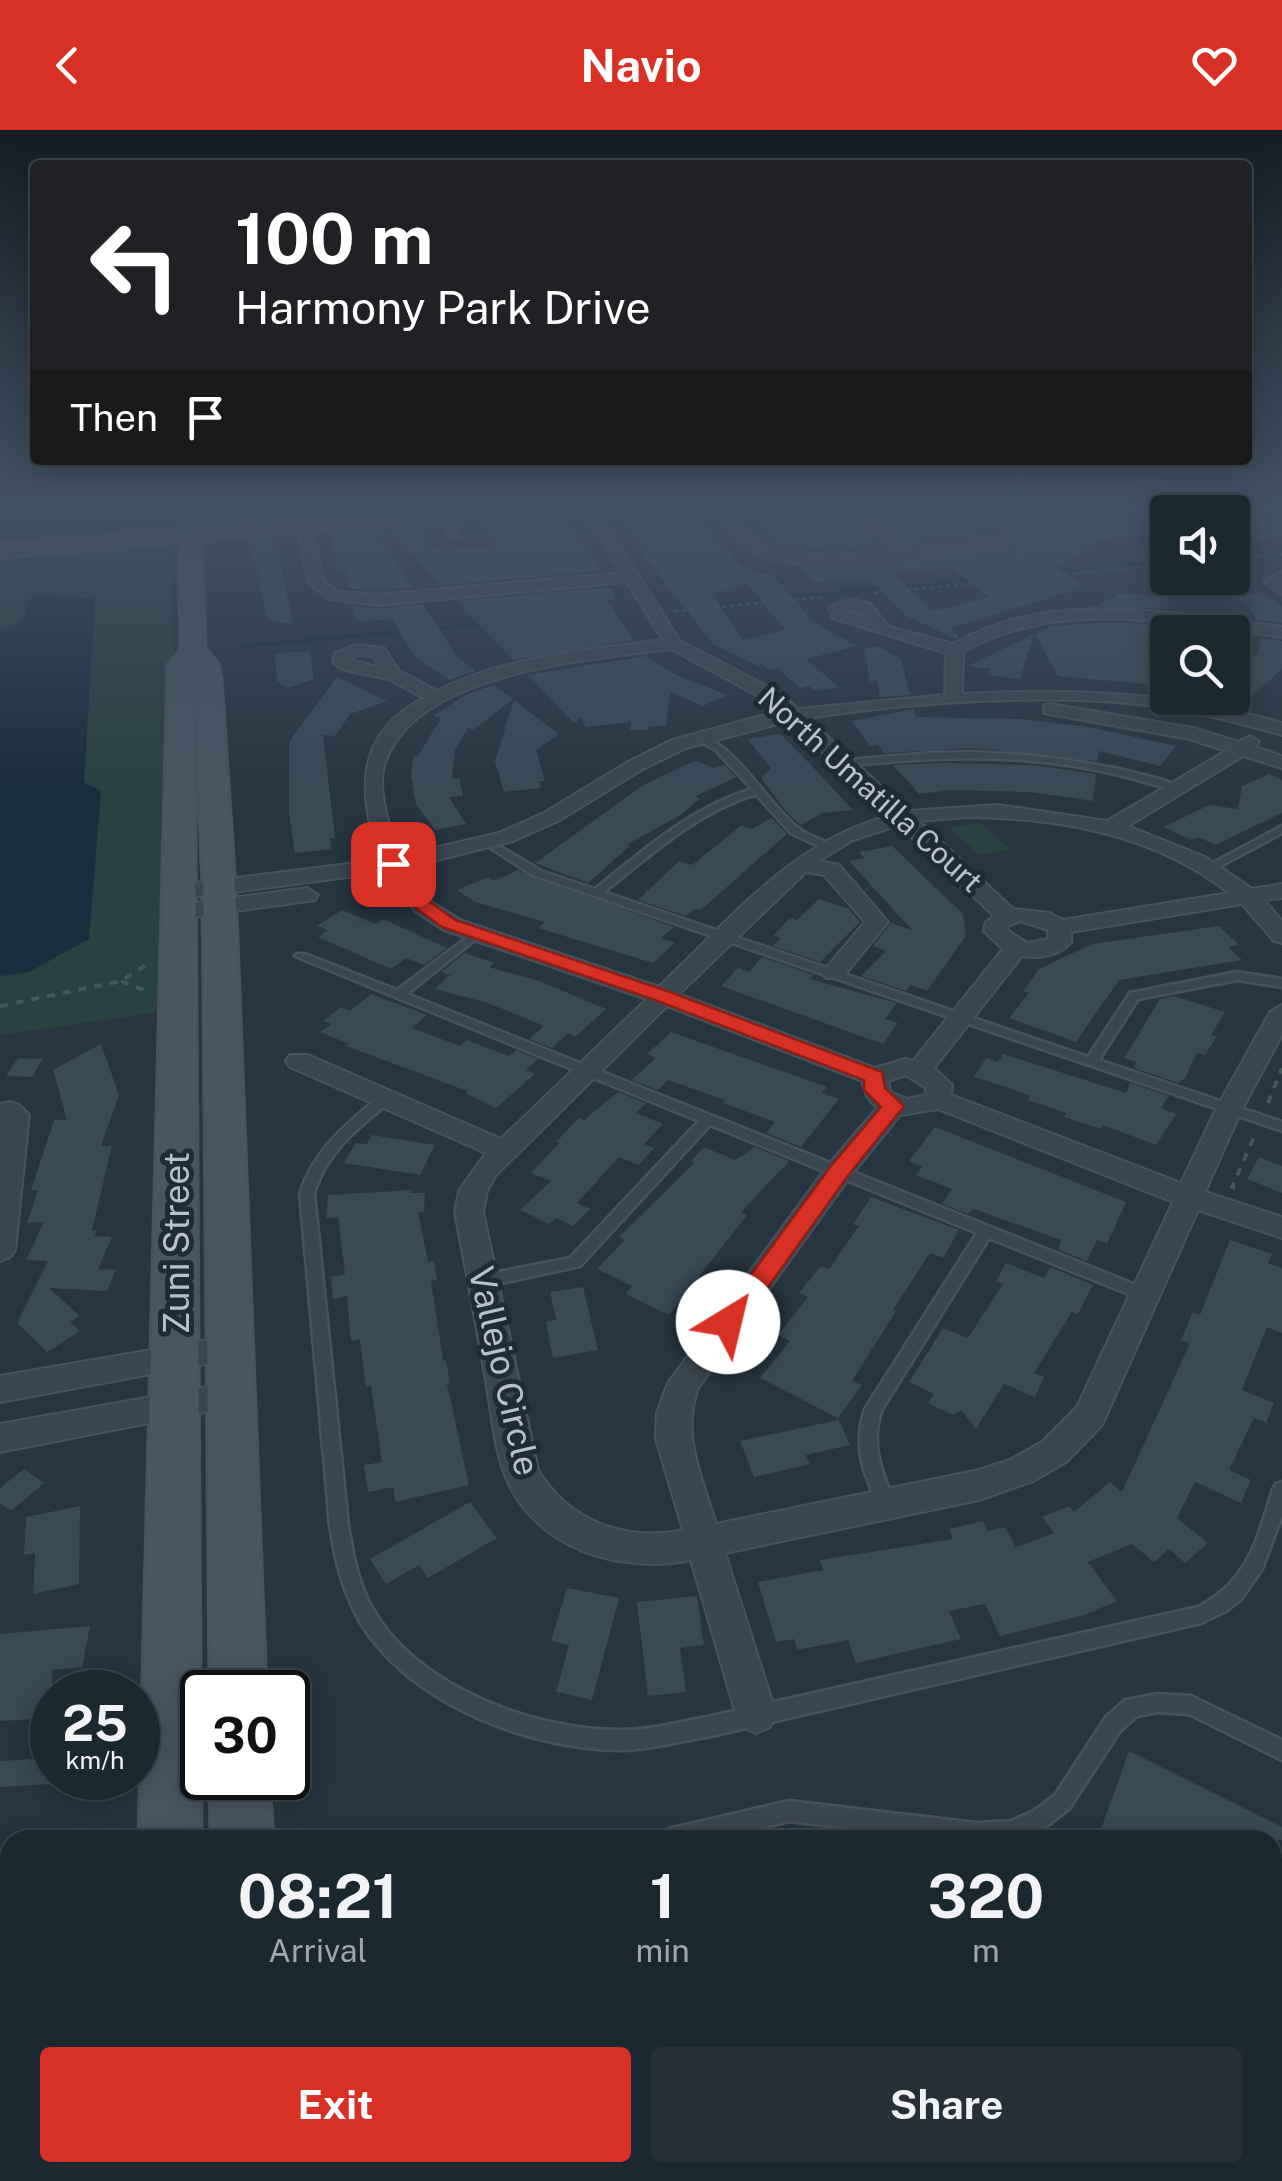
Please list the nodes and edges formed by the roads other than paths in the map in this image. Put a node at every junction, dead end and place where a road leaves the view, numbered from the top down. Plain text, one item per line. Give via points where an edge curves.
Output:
1 (192, 599) edge
2 (363, 599) edge
3 (391, 599) edge
4 (646, 599) edge
5 (883, 630) dead end
6 (1282, 632) edge
7 (674, 644) junction
8 (193, 650) junction
9 (955, 650) junction
10 (392, 675) dead end
11 (436, 696) junction
12 (954, 700) junction
13 (792, 713) junction
14 (1278, 723) edge
15 (698, 737) junction
16 (1243, 748) junction
17 (1282, 762) edge
18 (846, 763) junction
19 (1178, 788) junction
20 (757, 791) junction
21 (904, 817) junction
22 (1112, 827) junction
23 (1282, 829) edge
24 (501, 843) junction
25 (828, 846) junction
26 (803, 865) junction
27 (1206, 869) junction
28 (397, 872) junction
29 (1282, 890) edge
30 (598, 892) junction
31 (1245, 896) junction
32 (218, 897) junction
33 (179, 902) junction
34 (1007, 916) junction
35 (1059, 928) junction
36 (477, 933) junction
37 (1282, 936) edge
38 (726, 937) junction
39 (1016, 948) junction
40 (301, 956) dead end
41 (834, 973) junction
42 (1282, 983) edge
43 (398, 995) junction
44 (662, 996) junction
45 (1282, 1012) edge
46 (963, 1016) junction
47 (1092, 1061) junction
48 (299, 1062) dead end
49 (919, 1070) junction
50 (586, 1071) junction
51 (874, 1077) junction
52 (385, 1099) junction
53 (938, 1099) junction
54 (893, 1106) junction
55 (1229, 1110) junction
56 (0, 1113) edge
57 (708, 1119) junction
58 (1282, 1127) edge
59 (504, 1152) junction
60 (839, 1171) junction
61 (1190, 1198) junction
62 (1282, 1228) edge
63 (986, 1230) junction
64 (0, 1250) edge
65 (483, 1281) junction
66 (1146, 1295) junction
67 (228, 1372) junction
68 (176, 1382) junction
69 (0, 1389) edge
70 (0, 1438) edge
71 (1282, 1489) edge
72 (886, 1504) junction
73 (703, 1542) junction
74 (237, 1670) edge
75 (756, 1714) junction
76 (1282, 1750) edge
77 (241, 1800) edge
78 (170, 1830) edge
79 (242, 1830) edge
80 (710, 1830) edge
81 (943, 1830) edge
82 (1013, 1830) edge

1 - 8 main road, Zuni Street
2 - 3 street
4 - 7 street, North Umatilla Court
5 - 9 street
6 - 9 street via 1054,615 995,627
7 - 11 street via 514,671
7 - 13 street, North Umatilla Court via 748,681
8 - 32 main road, Zuni Street via 206,663 208,679
8 - 33 main road, Zuni Street via 180,665
9 - 12 street
10 - 11 street
11 - 28 street via 395,728 374,767 382,830
12 - 13 street
12 - 14 street via 1044,693 1128,697
12 - 16 street via 1131,721
13 - 15 street
13 - 18 street, North Umatilla Court
14 - 16 street
15 - 20 lane via 719,748
15 - 24 street via 632,765
16 - 17 street
16 - 19 street
18 - 19 lane via 948,752 1018,754 1114,769
18 - 21 street, North Umatilla Court
19 - 22 street
20 - 25 lane via 795,831
20 - 30 lane via 738,795 663,840
21 - 22 street, Vallejo Circle via 1018,812
21 - 25 street, Vallejo Circle
21 - 34 street, North Umatilla Court
22 - 27 street, Vallejo Circle
23 - 27 lane
24 - 28 street via 454,867
24 - 30 lane via 536,872
25 - 26 street, Vallejo Circle
26 - 38 street, Vallejo Circle
26 - 41 street via 831,870 877,922
27 - 31 street, Vallejo Circle
28 - 32 street
28 - 36 street via 422,907
29 - 31 street
30 - 38 lane
31 - 35 street
31 - 37 street, Vallejo Circle
32 - 33 street
32 - 67 main road, Zuni Street
33 - 68 main road, Zuni Street
34 - 35 street via 1036,915
34 - 39 street via 995,931
35 - 39 street via 1054,947
36 - 43 lane
36 - 44 street
38 - 41 lane
38 - 44 street, Vallejo Circle
39 - 46 street
40 - 43 lane
41 - 46 lane
42 - 47 lane via 1237,976 1134,996
43 - 50 lane
44 - 50 street, Vallejo Circle
44 - 51 street
45 - 55 street, Vallejo Circle
46 - 47 lane
46 - 49 street
47 - 55 lane
48 - 52 street
49 - 51 street via 891,1068
49 - 53 street via 938,1085
50 - 57 lane
50 - 59 street, Vallejo Circle
51 - 54 street via 874,1090
52 - 59 street
52 - 75 lane via 337,1138 314,1166 306,1193 348,1578 372,1623 408,1664 450,1695 554,1736 625,1740
53 - 54 street via 923,1107
53 - 61 street
54 - 60 street
55 - 58 lane
55 - 61 street, Vallejo Circle
56 - 64 street via 16,1115
57 - 60 lane
57 - 65 lane via 576,1262
59 - 65 street, Vallejo Circle via 478,1180 470,1212
60 - 63 lane
60 - 73 street via 676,1402 672,1439
61 - 62 street
61 - 66 street, Vallejo Circle
63 - 66 lane
63 - 72 lane via 864,1432
65 - 73 street, Vallejo Circle via 521,1472 542,1506 586,1537 627,1549
66 - 72 street, Vallejo Circle via 1098,1402 1067,1442 1021,1471
67 - 68 street
67 - 68 street
67 - 74 main road, Zuni Street
68 - 69 street
68 - 70 street
68 - 78 main road, Zuni Street
71 - 75 lane via 1244,1587 1225,1606
72 - 73 street, Vallejo Circle
73 - 75 street
76 - 82 lane via 1191,1705 1132,1708 1062,1802
77 - 79 main road
80 - 81 lane via 789,1811

